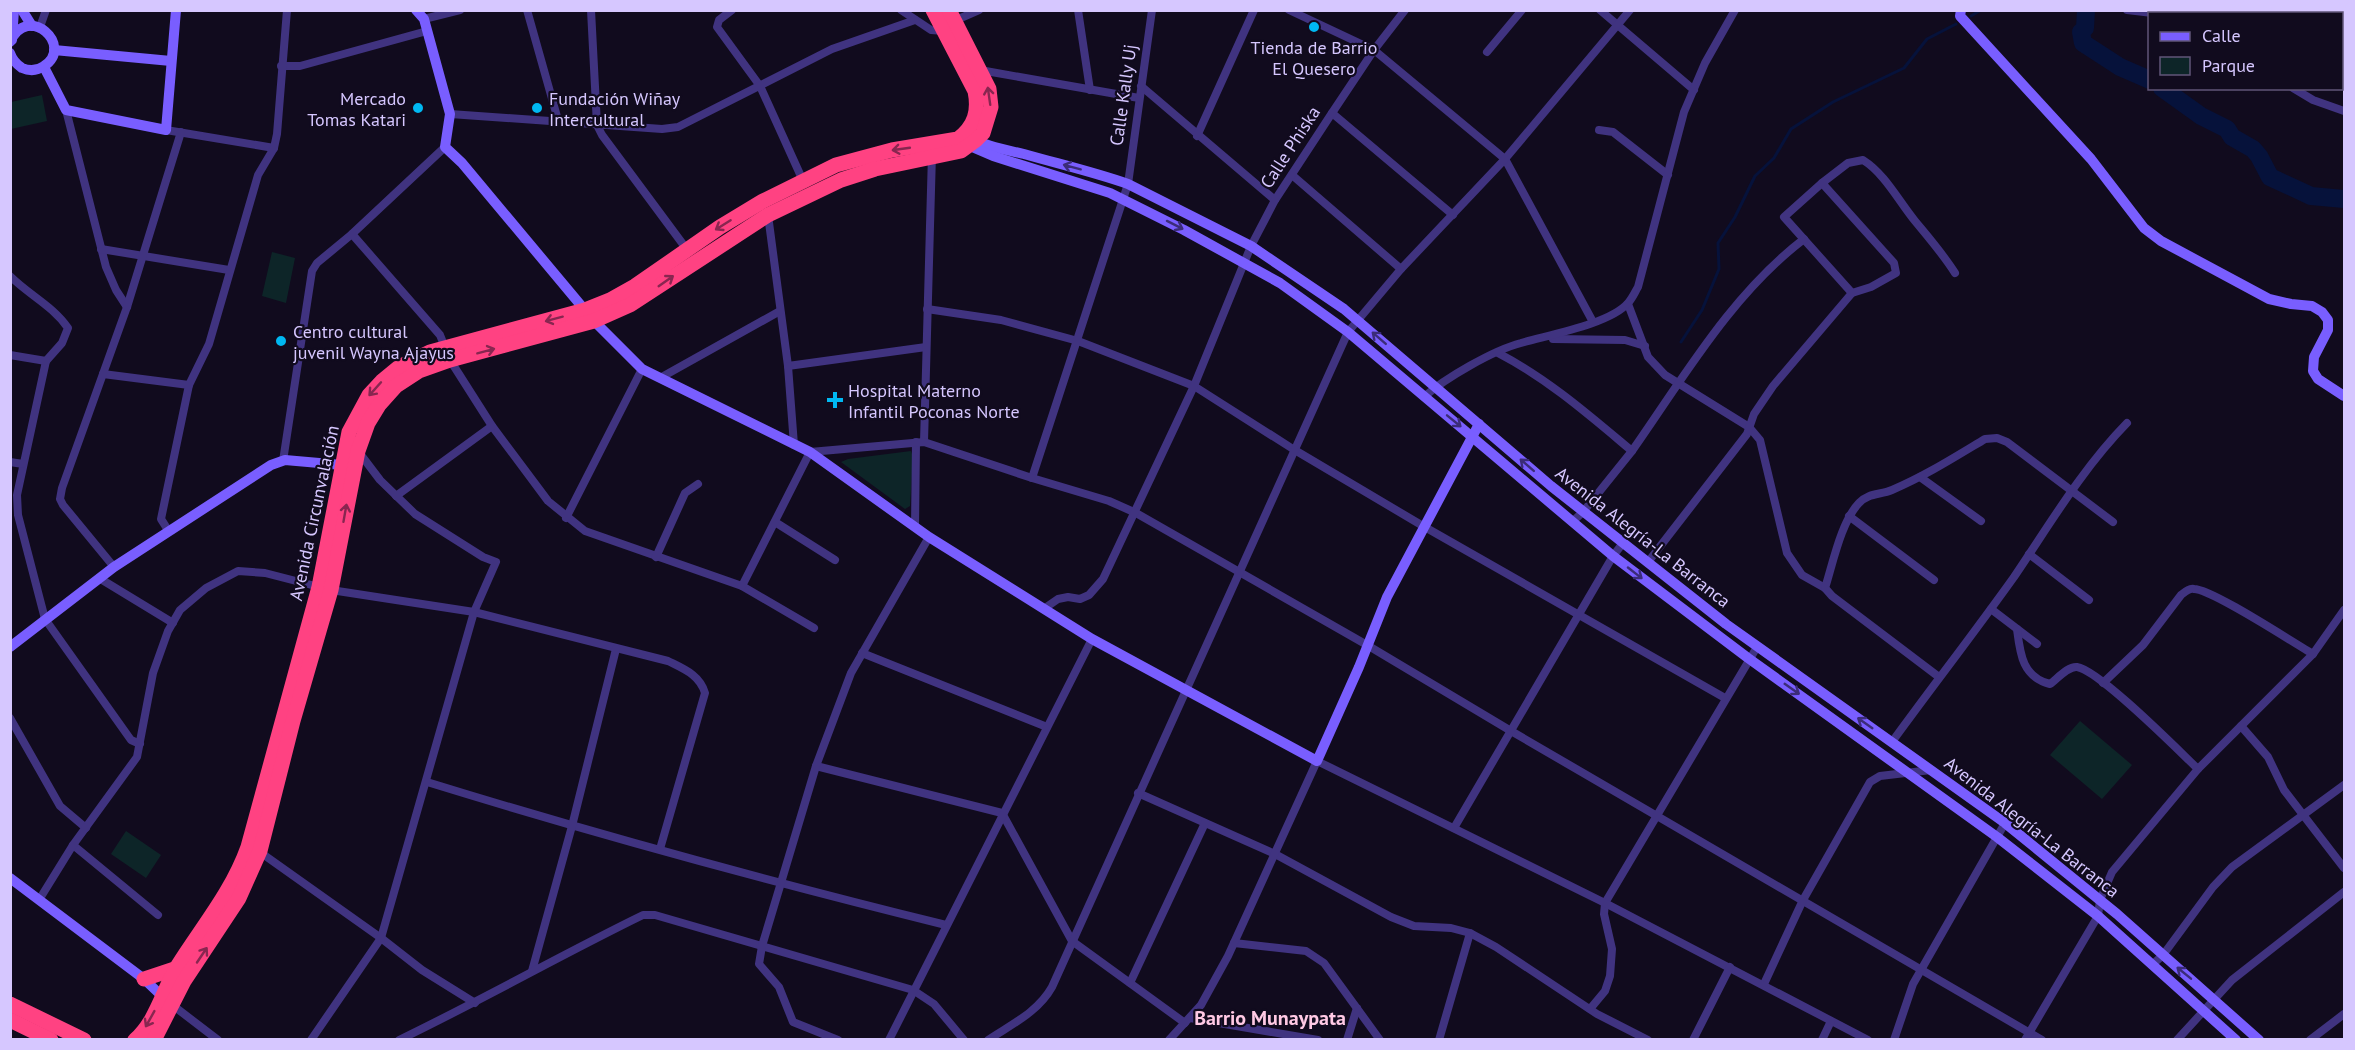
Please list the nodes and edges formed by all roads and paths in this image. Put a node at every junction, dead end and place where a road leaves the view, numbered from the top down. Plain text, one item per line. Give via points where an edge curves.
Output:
1 (14, 10) edge
2 (22, 10) edge
3 (46, 10) edge
4 (176, 10) edge
5 (287, 10) edge
6 (416, 10) edge
7 (460, 10) edge
8 (527, 10) edge
9 (591, 10) edge
10 (732, 10) edge
11 (901, 10) edge
12 (933, 10) edge
13 (979, 10) edge
14 (1078, 10) edge
15 (1152, 10) edge
16 (1254, 10) edge
17 (1289, 10) edge
18 (1405, 10) edge
19 (1522, 10) edge
20 (1600, 10) edge
21 (1630, 10) edge
22 (1735, 10) edge
23 (1961, 10) edge
24 (2127, 10) edge
25 (2148, 12) edge
26 (1307, 14) edge
27 (424, 19) junction
28 (915, 20) junction
29 (950, 22) edge
30 (1617, 25) junction
31 (36, 27) junction
32 (427, 32) junction
33 (11, 41) edge
34 (54, 50) junction
35 (1374, 50) junction
36 (1487, 52) dead end
37 (10, 53) edge
38 (171, 61) junction
39 (281, 66) junction
40 (44, 67) junction
41 (974, 74) junction
42 (760, 86) junction
43 (1141, 87) junction
44 (1090, 90) junction
45 (1694, 90) junction
46 (2296, 90) edge
47 (1139, 98) junction
48 (66, 110) junction
49 (2344, 111) edge
50 (1332, 113) junction
51 (450, 114) junction
52 (558, 120) junction
53 (597, 125) junction
54 (166, 130) junction
55 (1599, 130) dead end
56 (181, 132) junction
57 (1197, 136) junction
58 (967, 139) junction
59 (445, 147) junction
60 (274, 148) junction
61 (932, 151) junction
62 (1505, 159) junction
63 (1292, 175) junction
64 (1668, 175) junction
65 (1822, 183) junction
66 (1128, 184) junction
67 (806, 187) junction
68 (1123, 199) junction
69 (1275, 200) junction
70 (1453, 214) junction
71 (768, 215) junction
72 (352, 234) junction
73 (1804, 239) junction
74 (1251, 246) junction
75 (101, 249) junction
76 (143, 255) junction
77 (691, 255) junction
78 (1244, 261) junction
79 (1401, 269) junction
80 (229, 270) junction
81 (1955, 273) dead end
82 (10, 276) edge
83 (1852, 293) junction
84 (1628, 304) junction
85 (127, 307) junction
86 (927, 309) junction
87 (780, 311) junction
88 (589, 316) junction
89 (1358, 319) junction
90 (1593, 322) junction
91 (1348, 332) junction
92 (1538, 339) junction
93 (1078, 341) junction
94 (1645, 346) junction
95 (927, 347) junction
96 (1498, 352) junction
97 (448, 354) junction
98 (10, 356) edge
99 (46, 361) junction
100 (788, 366) junction
101 (642, 369) junction
102 (103, 374) junction
103 (660, 378) junction
104 (1679, 384) junction
105 (189, 385) junction
106 (1194, 386) junction
107 (1435, 387) junction
108 (2344, 396) edge
109 (1424, 397) junction
110 (2127, 423) dead end
111 (1479, 424) junction
112 (492, 426) junction
113 (1749, 427) junction
114 (1471, 435) junction
115 (920, 442) junction
116 (794, 445) junction
117 (1293, 449) junction
118 (357, 451) junction
119 (1632, 451) junction
120 (810, 452) junction
121 (283, 461) junction
122 (10, 462) edge
123 (23, 464) junction
124 (347, 467) junction
125 (1920, 477) junction
126 (1032, 478) junction
127 (698, 484) dead end
128 (2071, 490) junction
129 (396, 496) junction
130 (1583, 512) junction
131 (1136, 513) junction
132 (1849, 516) junction
133 (566, 518) junction
134 (1981, 521) dead end
135 (775, 522) junction
136 (1572, 522) junction
137 (2113, 522) dead end
138 (1424, 526) junction
139 (915, 527) junction
140 (168, 530) junction
141 (929, 537) junction
142 (1623, 543) junction
143 (2029, 554) junction
144 (1613, 556) junction
145 (656, 557) junction
146 (835, 560) dead end
147 (1648, 562) junction
148 (114, 567) junction
149 (1238, 573) junction
150 (99, 578) junction
151 (1934, 580) dead end
152 (742, 586) junction
153 (325, 588) junction
154 (1825, 588) junction
155 (2089, 600) dead end
156 (1045, 608) junction
157 (1991, 609) junction
158 (2344, 610) edge
159 (474, 612) junction
160 (1579, 615) junction
161 (45, 619) junction
162 (173, 623) junction
163 (814, 628) dead end
164 (2017, 629) junction
165 (1092, 639) junction
166 (2037, 644) dead end
167 (1366, 645) junction
168 (10, 646) edge
169 (1757, 646) junction
170 (616, 649) junction
171 (862, 653) junction
172 (2313, 654) junction
173 (1749, 658) junction
174 (1939, 677) junction
175 (2103, 683) junction
176 (1185, 689) junction
177 (1725, 698) junction
178 (10, 718) edge
179 (2241, 726) junction
180 (1047, 727) junction
181 (1511, 731) junction
182 (1892, 742) junction
183 (140, 744) junction
184 (1317, 761) junction
185 (816, 766) junction
186 (2198, 769) junction
187 (1931, 770) junction
188 (1912, 774) junction
189 (427, 782) junction
190 (2344, 785) edge
191 (1138, 793) junction
192 (1002, 813) junction
193 (1657, 815) junction
194 (2304, 815) junction
195 (1205, 823) junction
196 (2005, 823) junction
197 (572, 826) junction
198 (86, 828) junction
199 (1454, 828) junction
200 (1997, 837) junction
201 (73, 845) junction
202 (254, 849) junction
203 (660, 849) junction
204 (1275, 854) junction
205 (2344, 868) edge
206 (10, 878) edge
207 (781, 884) junction
208 (2344, 892) edge
209 (39, 900) junction
210 (1803, 900) junction
211 (2100, 900) junction
212 (1605, 903) junction
213 (158, 915) dead end
214 (2098, 916) junction
215 (946, 925) junction
216 (1470, 933) junction
217 (381, 938) junction
218 (1072, 941) junction
219 (1234, 943) junction
220 (762, 946) junction
221 (2163, 955) junction
222 (2152, 965) junction
223 (1730, 967) junction
224 (177, 968) junction
225 (1922, 969) junction
226 (531, 971) junction
227 (144, 980) junction
228 (1130, 983) junction
229 (1764, 984) junction
230 (913, 990) junction
231 (2214, 998) junction
232 (167, 1000) junction
233 (475, 1003) junction
234 (10, 1004) edge
235 (1357, 1008) junction
236 (2203, 1009) junction
237 (1590, 1010) junction
238 (2344, 1014) edge
239 (19, 1019) edge
240 (1187, 1020) junction
241 (1831, 1021) junction
242 (2029, 1031) junction
243 (51, 1040) edge
244 (84, 1040) edge
245 (135, 1040) edge
246 (154, 1040) edge
247 (218, 1040) edge
248 (311, 1040) edge
249 (399, 1040) edge
250 (838, 1040) edge
251 (889, 1040) edge
252 (964, 1040) edge
253 (988, 1040) edge
254 (1169, 1040) edge
255 (1318, 1040) edge
256 (1347, 1040) edge
257 (1380, 1040) edge
258 (1439, 1040) edge
259 (1648, 1040) edge
260 (1693, 1040) edge
261 (1822, 1040) edge
262 (1868, 1040) edge
263 (1894, 1040) edge
264 (2025, 1040) edge
265 (2042, 1040) edge
266 (2177, 1040) edge
267 (2236, 1040) edge
268 (2259, 1040) edge
269 (2310, 1040) edge

1 - 33 main road
2 - 31 main road
3 - 31 street
4 - 38 main road
5 - 39 street
6 - 27 main road
7 - 27 street
8 - 52 street
9 - 53 street
10 - 42 street via 718,20 717,27
11 - 28 street
12 - 29 highway
13 - 29 street
14 - 44 street
15 - 43 street, Calle Kally Uj
16 - 57 street
17 - 26 street
18 - 35 street, Calle Phiska
19 - 36 street
20 - 30 street
21 - 30 street
22 - 45 street
23 - 108 main road via 1960,16 2091,159 2144,228 2269,299 2312,306 2322,312 2328,320 2328,330 2314,357 2313,371 2318,379
24 - 25 street
26 - 35 street
27 - 32 main road
28 - 29 street via 931,30
28 - 42 street via 832,49
29 - 41 highway
30 - 45 street
30 - 62 street
31 - 33 main road via 18,31
31 - 34 main road via 51,37
32 - 39 street via 300,66
32 - 51 main road
34 - 38 main road
34 - 40 main road
35 - 50 street, Calle Phiska
35 - 62 street
37 - 40 main road via 23,69
38 - 54 main road
39 - 60 street
40 - 48 main road
41 - 44 street
41 - 58 highway via 976,117
42 - 53 street via 678,128
42 - 67 street
43 - 47 street, Calle Kally Uj
43 - 57 street
44 - 47 street
45 - 64 street via 1684,112
46 - 49 street
47 - 66 street, Calle Kally Uj
48 - 54 main road
48 - 75 street
50 - 63 street, Calle Phiska
50 - 70 street
51 - 52 street
51 - 59 main road
52 - 53 street
53 - 77 street
54 - 56 street
55 - 64 street via 1612,132
56 - 60 street
56 - 76 street
57 - 69 street
58 - 61 highway, Avenida Circunvalación via 949,155
66 -> 58 main road, Avenida Alegría-La Barranca
58 - 68 main road, Avenida Alegría-La Barranca
59 - 72 street
59 - 88 main road
60 - 80 street via 258,175
61 - 67 highway, Avenida Circunvalación via 892,150 861,157 836,165
61 - 86 street
62 - 70 street
62 - 90 street
63 - 69 street, Calle Phiska
63 - 79 street
64 - 84 street via 1638,287
65 - 73 street via 1784,217
65 - 81 street via 1848,163 1863,160 1875,168
65 - 83 street via 1894,263 1896,273
66 - 68 street, Calle Kally Uj
66 - 74 main road, Avenida Alegría-La Barranca
67 - 71 highway, Avenida Circunvalación
67 -> 77 highway, Avenida Circunvalación via 763,201
68 -> 78 main road, Avenida Alegría-La Barranca
68 - 93 street, Calle Kally Uj
69 - 74 street, Calle Phiska
70 - 79 street
71 - 77 highway, Avenida Circunvalación
71 - 87 street
72 - 97 street via 440,335
72 - 121 street via 317,263 309,279
73 - 83 street
73 - 104 street via 1748,291
74 - 78 street, Calle Phiska
74 - 89 main road, Avenida Alegría-La Barranca
75 - 76 street
75 - 85 street via 116,290
76 - 80 street
76 - 85 street
77 - 88 highway, Avenida Circunvalación
78 - 91 main road, Avenida Alegría-La Barranca
78 - 106 street, Calle Phiska
79 - 89 street
80 - 105 street via 209,344
82 - 99 street via 59,315 68,328 62,343
83 - 113 street via 1773,386
84 - 90 street
84 - 94 street
85 - 102 street
86 - 93 street via 1001,320
86 - 95 street
87 - 100 street
87 - 103 street
88 - 97 highway, Avenida Circunvalación
88 - 101 main road
89 - 91 street
107 -> 89 main road, Avenida Alegría-La Barranca
90 - 92 street
91 - 109 main road, Avenida Alegría-La Barranca
91 - 117 street
92 - 94 street via 1625,340
92 - 96 street
93 - 106 street
93 - 126 street, Calle Kally Uj
94 - 104 street via 1648,357
95 - 100 street
95 - 115 street
96 - 107 street
96 - 119 street via 1553,385
97 - 112 street
97 - 118 highway, Avenida Circunvalación via 396,386 368,423
97 -> 124 highway, Avenida Circunvalación via 417,357 399,367 369,395 349,432
98 - 99 street
99 - 123 street
100 - 116 street
101 - 103 main road
101 - 133 street
102 - 105 street
102 - 148 street via 60,499
103 - 116 main road
104 - 113 street
104 - 119 street
105 - 140 street via 161,519
106 - 117 street
106 - 131 street, Calle Phiska
107 - 109 street
107 - 111 main road, Avenida Alegría-La Barranca
109 -> 114 main road, Avenida Alegría-La Barranca
110 - 128 street
111 - 114 main road
130 -> 111 main road, Avenida Alegría-La Barranca
112 - 129 street
112 - 133 street via 548,501
113 - 147 street
113 - 154 street via 1762,446 1787,553 1802,575
114 - 136 main road, Avenida Alegría-La Barranca
114 - 138 main road
115 - 120 street
115 - 126 street
115 - 139 street
116 - 120 main road
117 - 138 street
117 - 149 street
118 - 124 highway, Avenida Circunvalación
118 - 129 street
119 - 130 street
120 - 135 street
120 - 139 main road
121 - 124 main road
121 - 140 main road
122 - 123 street
123 - 161 street via 18,515
124 - 153 highway, Avenida Circunvalación
125 - 128 street via 1985,439 1997,438
125 - 132 street via 1890,491 1867,496
125 - 134 street
126 - 131 street
127 - 145 street via 685,493
128 - 137 street
128 - 143 street
129 - 159 street via 415,514 496,562
130 - 136 street
130 - 142 main road, Avenida Alegría-La Barranca
131 - 149 street
131 - 156 street, Calle Phiska via 1103,579 1089,595 1058,599
132 - 151 street
132 - 154 street
133 - 145 street via 585,531
135 - 146 street
135 - 152 street
136 - 144 main road, Avenida Alegría-La Barranca
138 - 160 street
138 - 167 main road
139 - 141 main road
140 - 148 main road
141 - 156 main road
141 - 171 street
142 - 144 street
142 - 147 main road, Avenida Alegría-La Barranca
143 - 155 street
143 - 157 street
144 - 160 street
144 -> 173 main road, Avenida Alegría-La Barranca
145 - 152 street
147 - 169 main road, Avenida Alegría-La Barranca
148 - 150 main road
149 - 167 street
149 - 176 street
150 - 161 main road
150 - 162 street
152 - 163 street
153 - 159 street
153 - 162 street via 265,573 238,572 193,598
153 - 202 highway, Avenida Circunvalación
154 - 174 street
156 - 165 main road
157 - 164 street
157 - 174 street
158 - 172 street
159 - 170 street
159 - 189 street
160 - 177 street
160 - 181 street
161 - 168 main road
161 - 183 street via 131,740
162 - 183 street via 153,673
164 - 166 street
164 - 175 street via 2025,668 2034,678 2050,684 2075,667
165 - 176 main road
165 - 180 street
167 - 181 street
167 - 184 main road
169 - 173 street
182 -> 169 main road, Avenida Alegría-La Barranca
170 - 197 street
170 - 203 street via 668,661 702,682 705,693
171 - 180 street
171 - 185 street
172 - 175 street via 2195,588 2181,595 2144,645
172 - 179 street
173 - 177 street
173 -> 188 main road, Avenida Alegría-La Barranca
174 - 182 street
175 - 186 street
176 - 184 main road
176 - 191 street
177 - 193 street
178 - 198 street via 60,806
179 - 186 street
179 - 194 street via 2268,757 2284,790
180 - 192 street
181 - 193 street
181 - 199 street
182 - 187 main road, Avenida Alegría-La Barranca
183 - 198 street via 137,757
184 - 199 street
184 - 204 street
185 - 192 street
185 - 207 street
186 - 211 street via 2112,872
187 - 188 street
187 - 196 main road, Avenida Alegría-La Barranca
188 - 200 main road, Avenida Alegría-La Barranca
188 - 210 street via 1880,776 1870,782
189 - 197 street
189 - 217 street
190 - 194 street
191 - 195 street
191 - 218 street
192 - 215 street
192 - 218 street
193 - 210 street
193 - 212 street
194 - 205 street
194 - 221 street via 2232,867
195 - 204 street
195 - 228 street
196 - 200 street
196 - 211 main road, Avenida Alegría-La Barranca
197 - 203 street
197 - 226 street
198 - 201 street
199 - 212 street
200 - 214 main road, Avenida Alegría-La Barranca
200 - 225 street
201 - 209 street
201 - 213 street
202 - 217 street
202 - 224 highway, Avenida Circunvalación
232 -> 202 highway, Avenida Circunvalación via 239,898
203 - 207 street
204 - 216 street via 1391,917 1414,926
204 - 219 street
206 - 209 main road
207 - 215 street
207 - 220 street
208 - 231 street
209 - 227 main road
210 - 225 street
210 - 229 street
211 - 214 street
211 - 221 main road, Avenida Alegría-La Barranca
212 - 223 street
212 - 237 street via 1612,949 1610,976 1605,991
214 - 222 main road, Avenida Alegría-La Barranca
214 - 242 street
215 - 230 street
216 - 237 street
216 - 258 street
217 - 233 street via 422,970
217 - 248 street
218 - 228 street
218 - 253 street via 1045,1000
219 - 235 street via 1306,951 1324,963
219 - 240 street via 1202,1005
220 - 226 street via 655,915 643,915
220 - 230 street
220 - 250 street via 759,964 779,987 793,1022
221 - 222 street
231 -> 221 main road, Avenida Alegría-La Barranca
222 - 236 main road, Avenida Alegría-La Barranca
223 - 229 street
223 - 260 street
224 - 227 highway
224 - 232 highway, Avenida Circunvalación
225 - 242 street
225 - 263 street
226 - 233 street
227 - 232 main road
228 - 240 street
229 - 241 street
230 - 251 street
230 - 252 street via 934,1004
231 - 236 street
231 - 268 main road, Avenida Alegría-La Barranca
232 -> 245 highway, Avenida Circunvalación
232 - 246 highway, Avenida Circunvalación
232 - 247 street
233 - 249 street
234 - 239 highway
235 - 256 street
235 - 257 street
236 - 266 street
236 - 267 main road, Avenida Alegría-La Barranca
237 - 259 street
238 - 269 street
239 - 243 highway
239 - 244 highway
240 - 254 street
240 - 255 street
241 - 261 street
241 - 262 street
242 - 264 street
242 - 265 street

